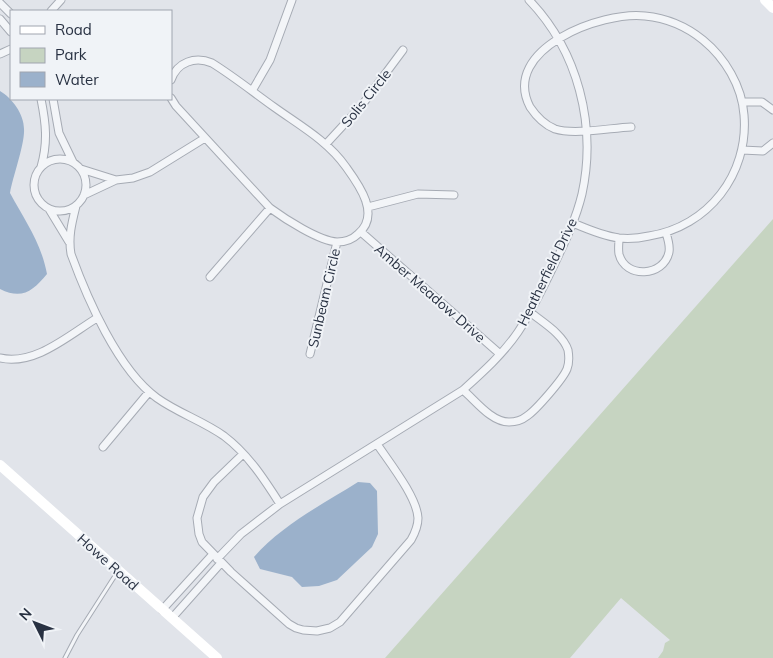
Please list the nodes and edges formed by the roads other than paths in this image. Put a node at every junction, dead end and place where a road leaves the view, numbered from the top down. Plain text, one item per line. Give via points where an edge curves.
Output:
1 (61, 0) edge
2 (292, 0) edge
3 (529, 0) edge
4 (765, 0) edge
5 (0, 3) edge
6 (773, 8) edge
7 (52, 10) edge
8 (10, 13) edge
9 (0, 19) edge
10 (10, 31) edge
11 (559, 40) junction
12 (403, 50) dead end
13 (172, 78) edge
14 (252, 92) junction
15 (41, 100) edge
16 (53, 100) edge
17 (172, 100) edge
18 (742, 102) junction
19 (773, 110) edge
20 (630, 126) dead end
21 (587, 130) junction
22 (205, 138) junction
23 (773, 143) edge
24 (326, 144) junction
25 (742, 150) junction
26 (74, 163) junction
27 (41, 167) junction
28 (81, 169) junction
29 (116, 180) junction
30 (84, 195) junction
31 (454, 195) dead end
32 (76, 206) junction
33 (368, 207) junction
34 (270, 208) junction
35 (49, 209) junction
36 (573, 222) junction
37 (361, 232) junction
38 (666, 233) junction
39 (620, 238) junction
40 (337, 242) junction
41 (69, 243) junction
42 (210, 278) dead end
43 (530, 312) junction
44 (97, 318) junction
45 (310, 354) dead end
46 (500, 354) junction
47 (0, 358) edge
48 (463, 390) junction
49 (149, 392) junction
50 (377, 444) junction
51 (103, 447) dead end
52 (243, 454) junction
53 (0, 466) edge
54 (280, 504) junction
55 (217, 558) junction
56 (118, 570) junction
57 (162, 610) junction
58 (172, 618) junction
59 (65, 658) edge
60 (217, 658) edge

1 - 7 street
2 - 14 street via 270,60
3 - 11 street, Heatherfield Drive
4 - 6 street
5 - 8 street
9 - 10 street
11 - 18 street via 592,22 620,16 665,20 693,33 713,49 728,69
11 - 21 street, Heatherfield Drive via 578,86
11 - 21 street via 542,51 530,65 525,82 528,102 535,114 551,127 566,131
12 - 24 street, Solis Circle via 362,105
13 - 14 street via 176,70 190,60 200,59 220,67
14 - 24 street
15 - 27 street via 46,142
16 - 26 street via 59,133
17 - 22 street
18 - 19 street via 762,102
18 - 25 street
20 - 21 street
21 - 36 street, Heatherfield Drive via 586,171
22 - 29 street via 150,172
22 - 34 street
23 - 25 street via 762,151
24 - 33 street via 346,166
25 - 38 street via 733,175 714,203 694,220
26 - 27 street via 57,159
26 - 28 street
27 - 35 street via 35,180 36,194
28 - 29 street
28 - 30 street via 86,182
29 - 30 street
30 - 32 street
31 - 33 street via 418,194
32 - 35 street via 62,211
32 - 41 street
33 - 37 street via 367,221
34 - 40 street via 297,225
34 - 42 street
35 - 41 street
36 - 39 street
36 - 43 street, Heatherfield Drive
37 - 40 street via 351,239
37 - 46 street, Amber Meadow Drive
38 - 39 street
38 - 39 street via 670,246 667,258 649,272 633,270 624,263 619,254
40 - 45 street, Sunbeam Circle
41 - 44 street via 79,277
43 - 46 street, Heatherfield Drive
43 - 48 street via 560,338 568,351 568,368 540,402 527,416 503,422
44 - 47 street via 31,358
44 - 49 street
46 - 48 street, Heatherfield Drive
48 - 50 street, Heatherfield Drive
49 - 51 street
49 - 52 street via 219,433
50 - 54 street, Heatherfield Drive
50 - 55 street via 411,496 418,517 417,526 410,540 340,622 317,631 296,628
52 - 54 street
52 - 55 street via 207,490 200,504 198,534
53 - 56 street, Howe Road
54 - 55 street, Heatherfield Drive via 241,534
55 - 57 street, Heatherfield Drive
55 - 58 street, Heatherfield Drive
56 - 57 street, Howe Road
56 - 59 lane
57 - 58 street, Howe Road
58 - 60 street, Howe Road

